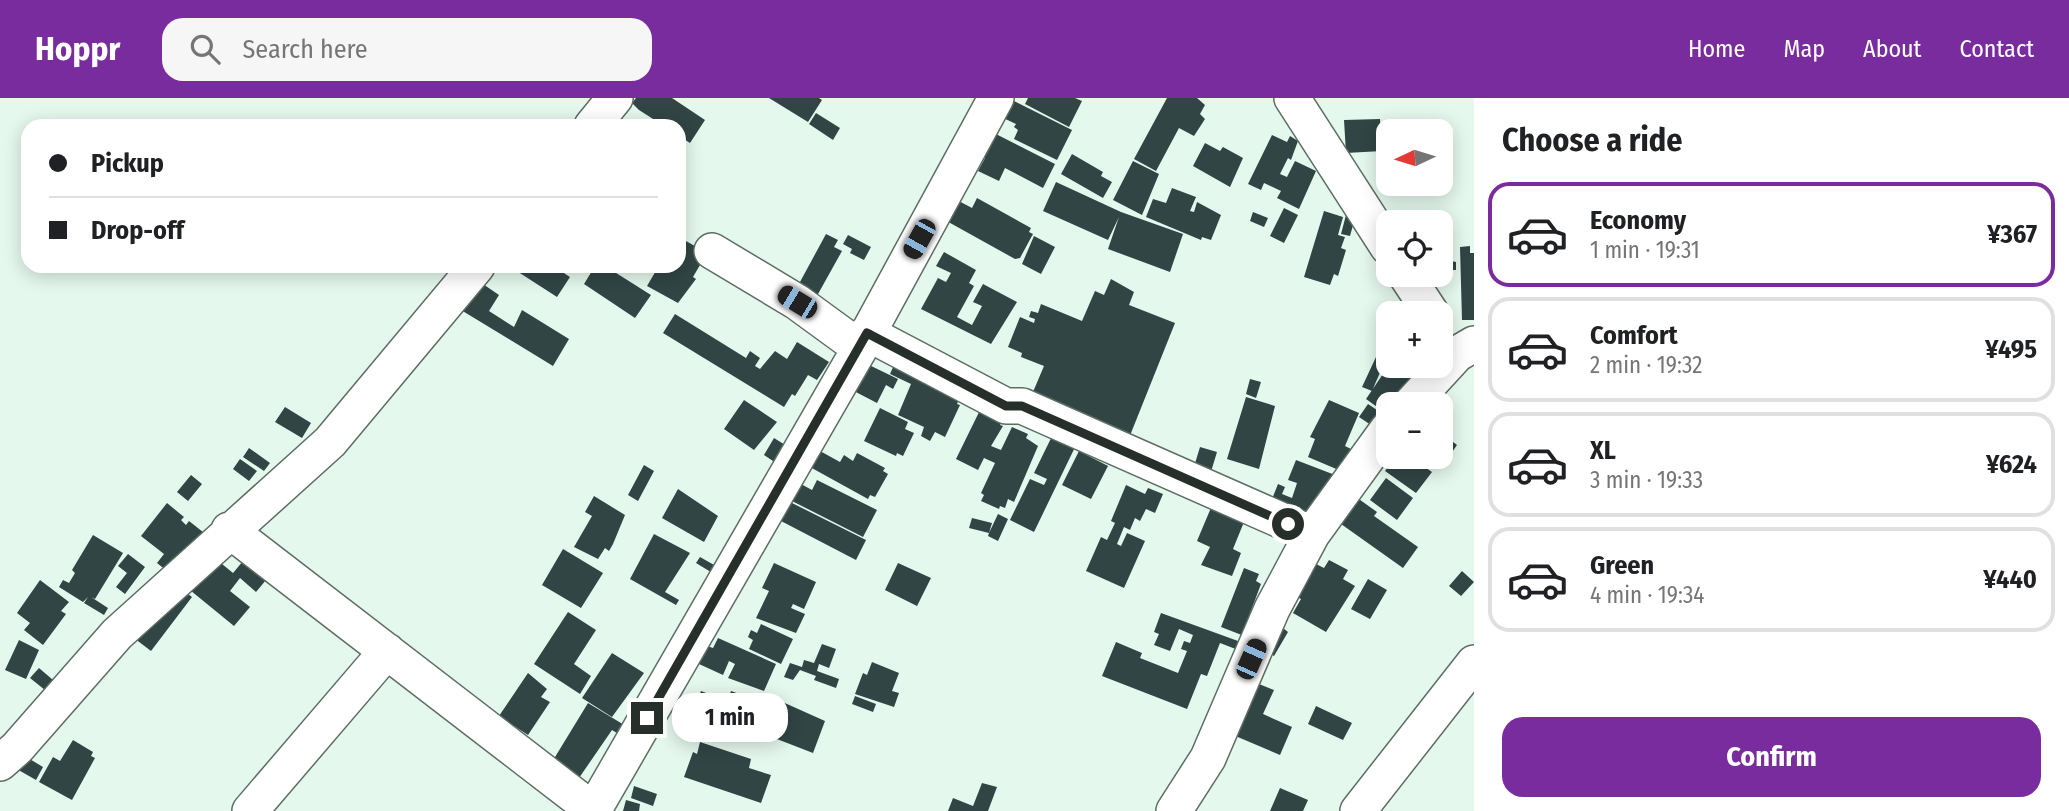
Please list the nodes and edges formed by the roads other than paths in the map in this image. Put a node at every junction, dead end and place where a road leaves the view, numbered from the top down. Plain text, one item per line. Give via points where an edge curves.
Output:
1 (615, 98) edge
2 (996, 98) edge
3 (1292, 98) edge
4 (598, 119) edge
5 (1376, 228) edge
6 (712, 251) dead end
7 (471, 273) edge
8 (863, 340) junction
9 (1457, 342) edge
10 (1419, 392) edge
11 (1376, 446) edge
12 (229, 530) junction
13 (1312, 534) junction
14 (387, 651) junction
15 (1474, 663) edge
16 (1474, 695) edge
17 (1416, 737) junction
18 (0, 763) edge
19 (593, 810) edge
20 (250, 811) edge
21 (1174, 811) edge
22 (1357, 811) edge

1 - 4 street
2 - 8 street
3 - 5 street
6 - 8 street
7 - 12 street via 330,442
8 - 13 street via 1006,406 1022,406
8 - 19 street
9 - 10 street
11 - 13 street
12 - 14 street
12 - 18 street via 117,634
13 - 21 street via 1272,609 1208,758
14 - 19 street
14 - 20 street
15 - 17 street
16 - 17 street
17 - 22 street

